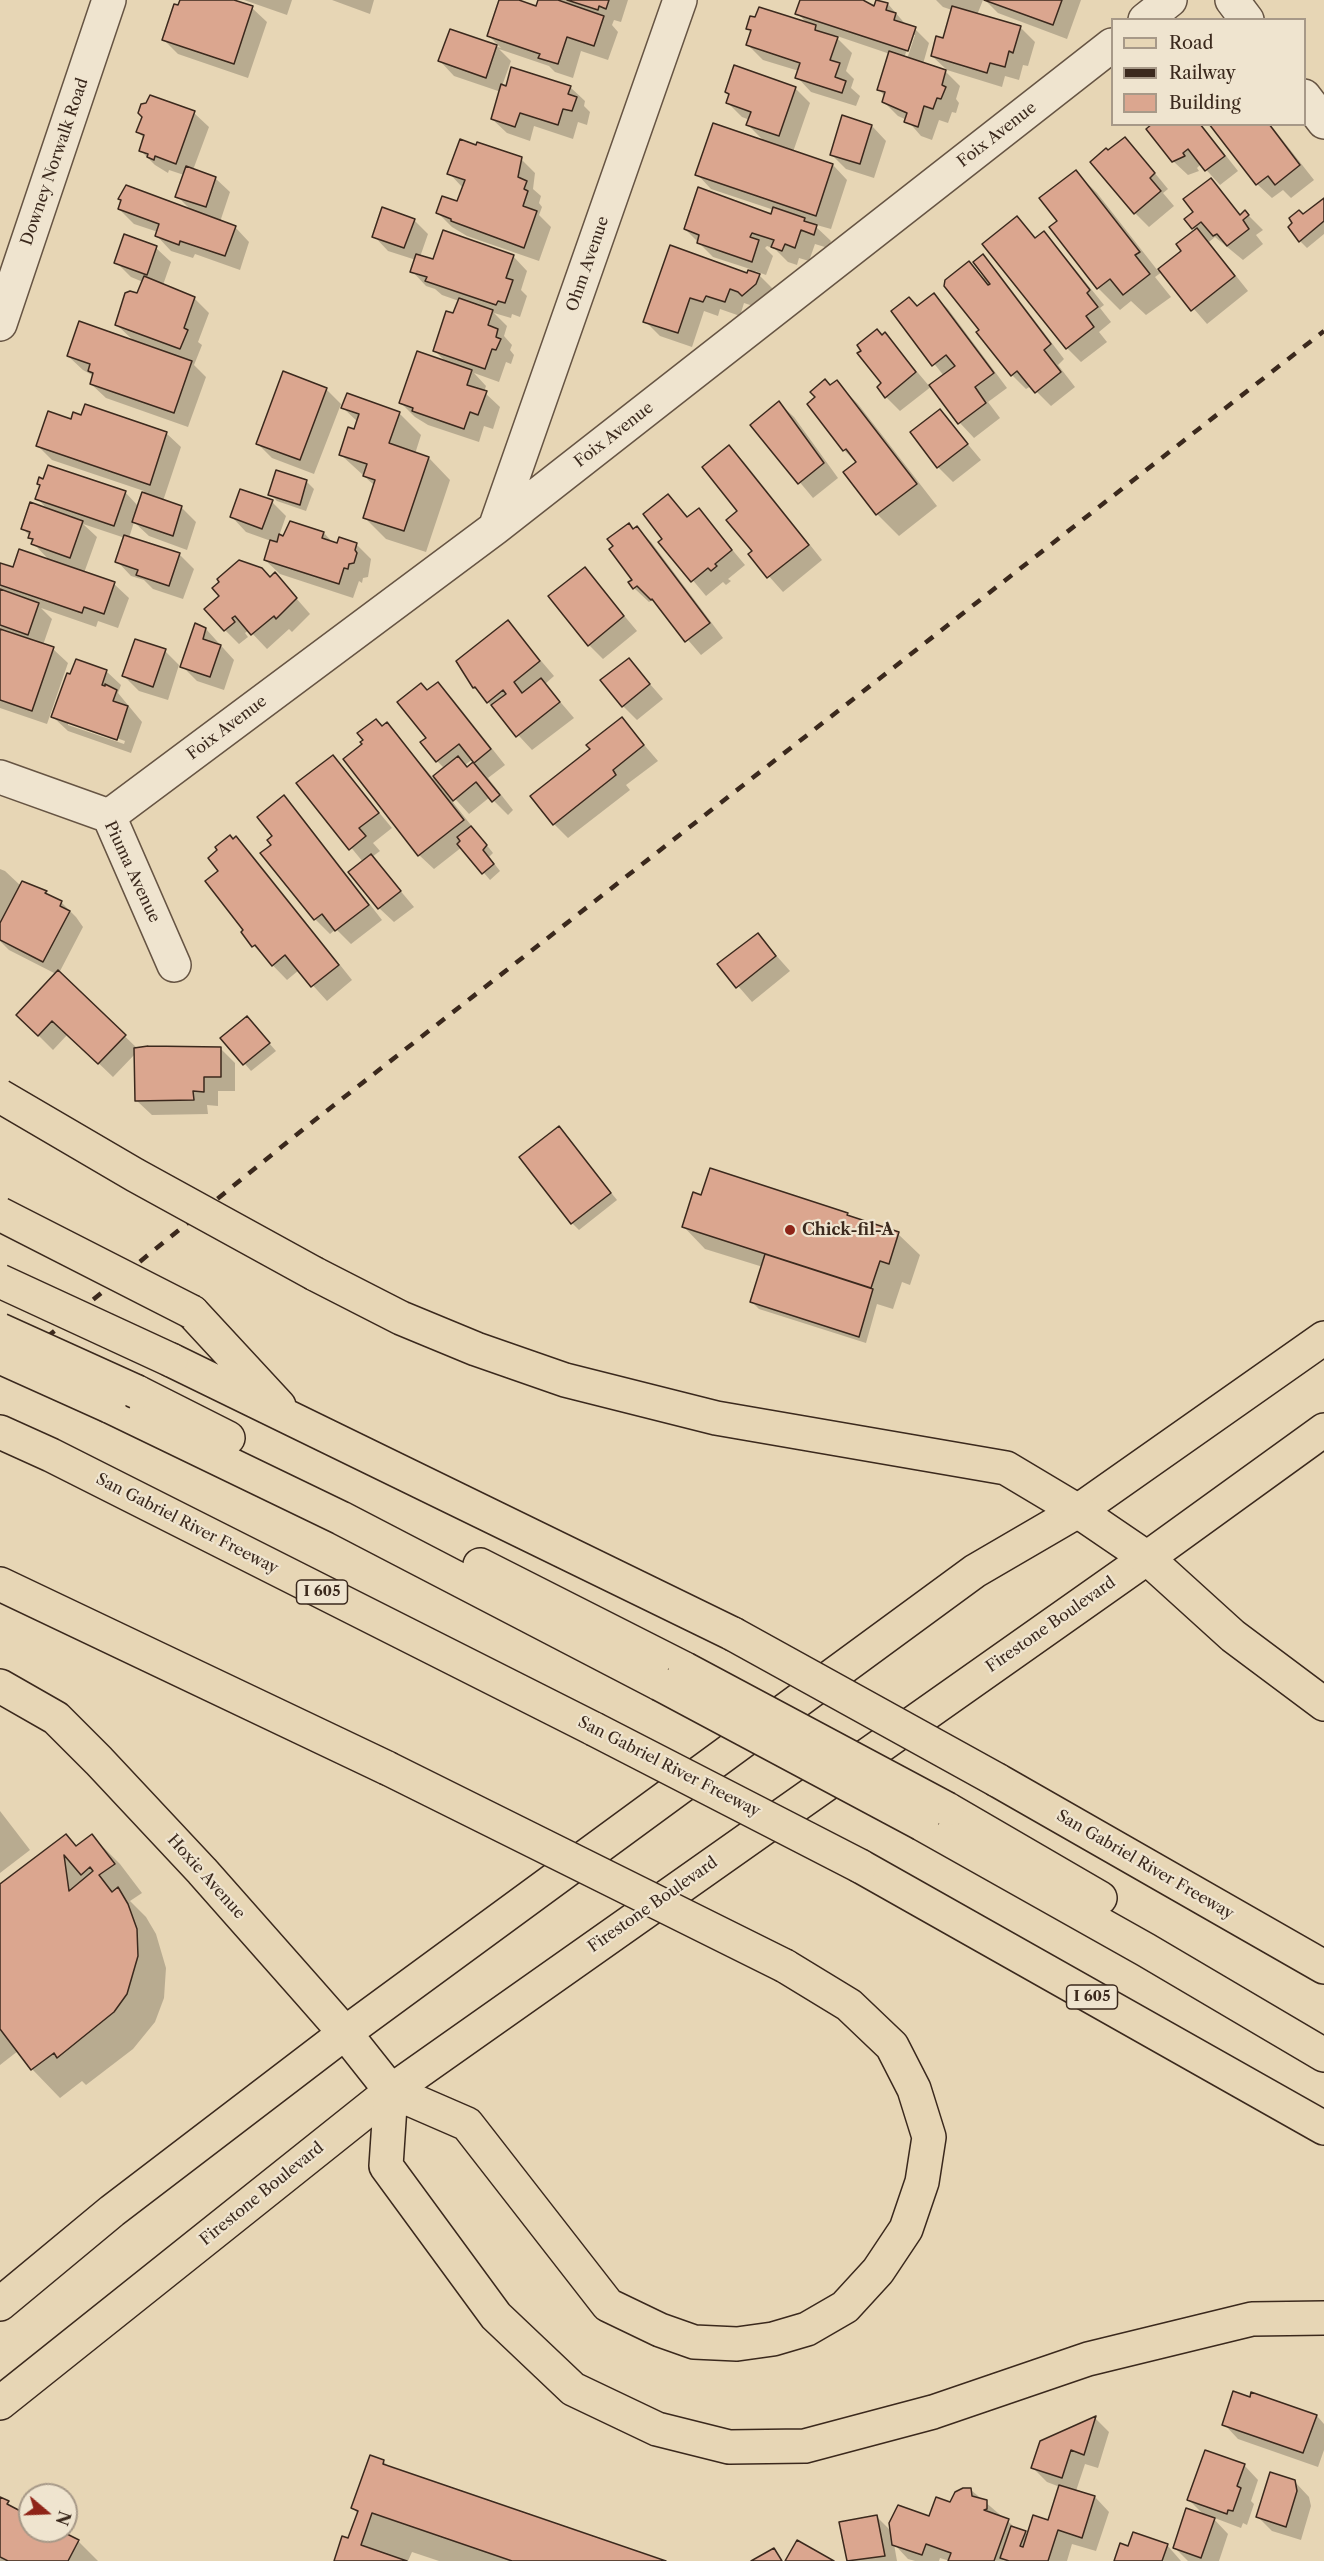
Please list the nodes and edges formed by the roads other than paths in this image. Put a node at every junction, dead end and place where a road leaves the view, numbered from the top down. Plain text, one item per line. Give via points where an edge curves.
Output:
1 (109, 0) edge
2 (680, 0) edge
3 (1170, 0) edge
4 (1232, 0) edge
5 (1148, 18) edge
6 (1246, 18) edge
7 (1111, 47) edge
8 (1306, 97) edge
9 (1324, 122) edge
10 (0, 324) edge
11 (495, 528) junction
12 (0, 777) edge
13 (109, 816) junction
14 (174, 965) dead end
15 (0, 1096) edge
16 (0, 1214) edge
17 (0, 1281) edge
18 (0, 1330) edge
19 (1324, 1338) edge
20 (0, 1357) edge
21 (123, 1399) junction
22 (292, 1420) junction
23 (1324, 1430) edge
24 (0, 1432) edge
25 (1078, 1511) junction
26 (1147, 1558) junction
27 (0, 1584) edge
28 (0, 1686) edge
29 (1324, 1704) edge
30 (934, 1816) junction
31 (1324, 1966) edge
32 (1324, 2030) edge
33 (345, 2032) junction
34 (1324, 2055) edge
35 (390, 2091) junction
36 (1324, 2128) edge
37 (0, 2304) edge
38 (1324, 2318) edge
39 (0, 2403) edge

1 - 10 street, Downey Norwalk Road
2 - 11 street, Ohm Avenue
3 - 5 street
4 - 6 street
7 - 11 street, Foix Avenue
8 - 9 street
11 - 13 street, Foix Avenue
12 - 13 street, Piuma Avenue
13 - 14 street, Piuma Avenue
15 - 25 main road, bridge via 315,1274 401,1318 476,1349 565,1380 716,1418 1006,1468
16 - 22 main road, bridge via 192,1312
17 - 22 main road, San Gabriel River Freeway, bridge
18 - 21 main road, bridge
19 - 25 main road
20 - 21 main road, bridge
21 - 30 main road, bridge via 673,1676
22 - 31 main road, San Gabriel River Freeway, bridge via 733,1634
23 - 26 main road, Firestone Boulevard
24 - 36 main road, San Gabriel River Freeway / I 605, bridge via 860,1866
25 - 26 main road
25 - 33 main road via 975,1571
26 - 29 main road via 1233,1636
26 - 35 main road, Firestone Boulevard
27 - 35 main road, bridge via 387,1768 785,1966 849,2005 892,2046 914,2089 929,2137 922,2182 906,2229 878,2271 845,2307 798,2332 773,2339 737,2344 694,2342 608,2305 467,2124
28 - 33 main road, Hoxie Avenue via 56,1718 99,1761
30 - 32 main road
30 - 34 main road via 1146,1950
33 - 35 main road, Hoxie Avenue
33 - 37 main road via 112,2211
35 - 38 main road via 386,2166 496,2316 573,2389 657,2429 729,2447 805,2446 933,2412 1088,2359 1252,2319
35 - 39 main road, Firestone Boulevard

